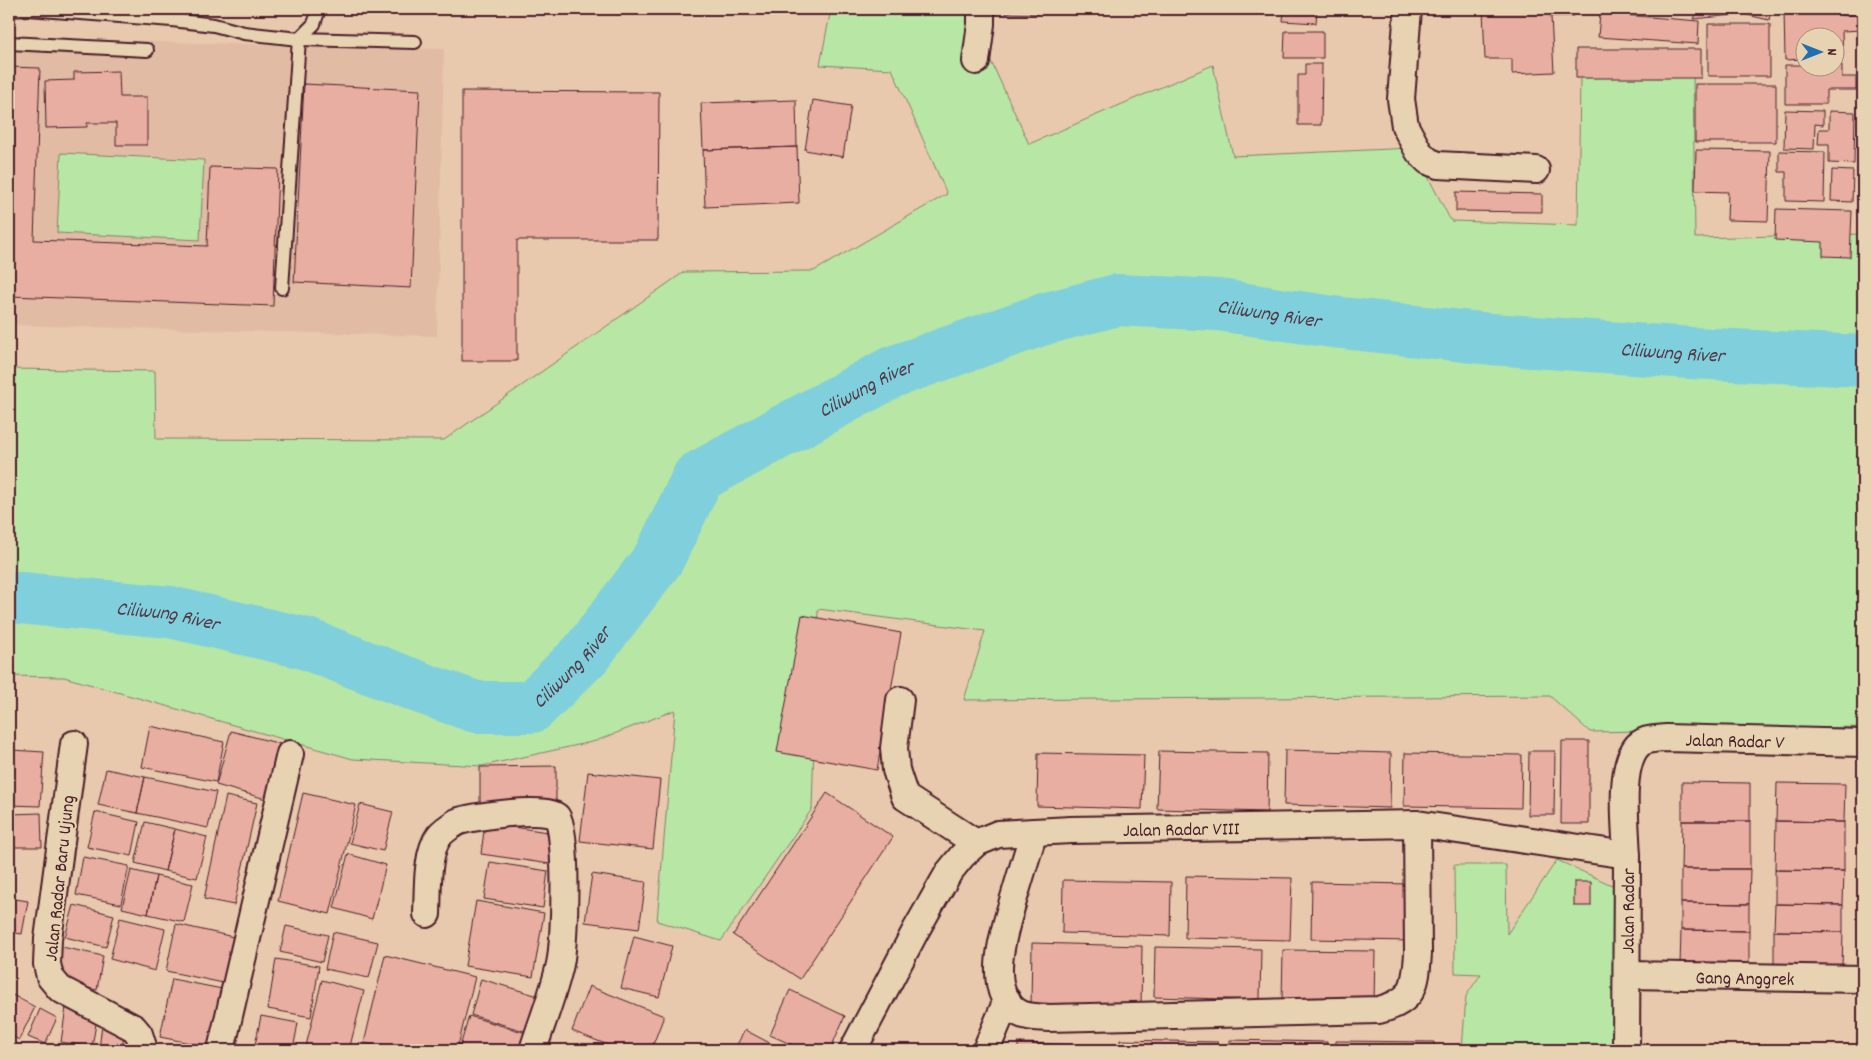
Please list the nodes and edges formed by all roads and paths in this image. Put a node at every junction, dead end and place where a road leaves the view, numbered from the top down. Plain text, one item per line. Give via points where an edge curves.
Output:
1 (319, 9) edge
2 (981, 9) edge
3 (1408, 9) edge
4 (9, 10) edge
5 (299, 39) junction
6 (415, 42) dead end
7 (9, 43) edge
8 (147, 50) dead end
9 (976, 61) dead end
10 (1536, 170) dead end
11 (282, 288) dead end
12 (900, 700) dead end
13 (1863, 743) edge
14 (74, 744) dead end
15 (290, 754) dead end
16 (1628, 772) joint
17 (1417, 824) junction
18 (1034, 832) junction
19 (976, 843) junction
20 (1627, 856) junction
21 (427, 914) dead end
22 (1626, 975) junction
23 (1863, 979) edge
24 (1007, 1000) junction
25 (144, 1050) edge
26 (221, 1050) edge
27 (533, 1050) edge
28 (853, 1050) edge
29 (986, 1050) edge
30 (1626, 1050) edge

1 - 5 lane via 314,24
2 - 9 street
3 - 10 street via 1401,99 1405,126 1419,152 1428,162 1438,165
4 - 5 lane via 172,20
5 - 6 lane
5 - 11 lane
7 - 8 lane
12 - 19 street via 894,748 896,770 905,797
13 - 16 street, Jalan Radar V via 1653,739 1645,740 1636,747
14 - 25 street, Jalan Radar Baru Ujung via 46,964 50,977 60,988 127,1023 139,1034
15 - 26 street
16 - 20 street, Jalan Radar via 1625,793
17 - 18 street, Jalan Radar VIII
17 - 20 street, Jalan Radar VIII
17 - 24 street via 1417,972 1413,988 1399,1004 1379,1010 1049,1018 1026,1016
18 - 19 street, Jalan Radar VIII via 998,834
18 - 24 street via 1001,946 999,968
19 - 28 street, Jalan Radar VIII via 962,856 937,891
20 - 22 street, Jalan Radar
21 - 27 street via 432,852 440,835 450,827 470,818 527,812 548,812 557,817 562,832 564,888 561,963
22 - 23 street, Gang Anggrek
22 - 30 street, Jalan Radar
24 - 29 street

